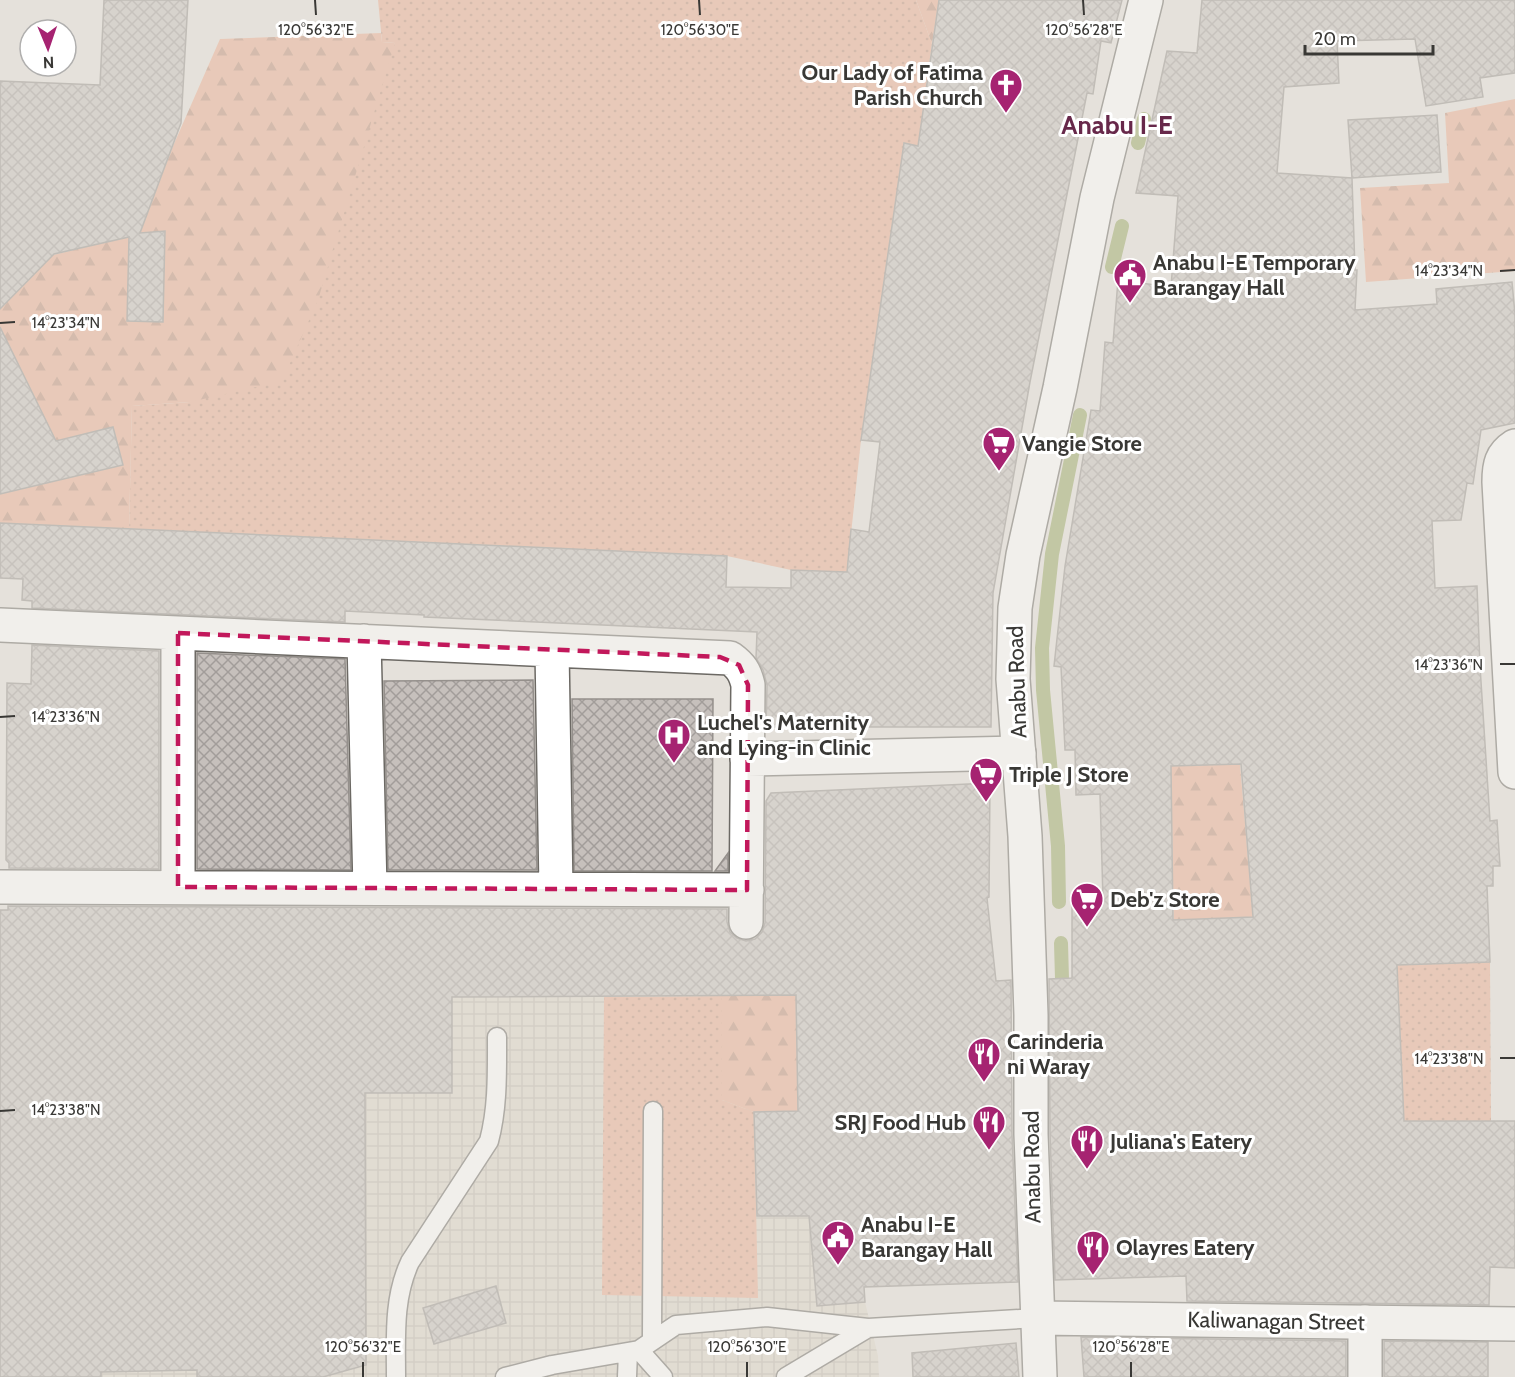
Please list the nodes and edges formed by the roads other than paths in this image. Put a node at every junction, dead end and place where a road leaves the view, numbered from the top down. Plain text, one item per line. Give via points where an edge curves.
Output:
1 (1146, 0) edge
2 (1515, 446) edge
3 (1511, 619) edge
4 (0, 625) edge
5 (178, 633) junction
6 (364, 641) junction
7 (552, 650) junction
8 (1019, 753) junction
9 (747, 759) junction
10 (1515, 772) edge
11 (0, 886) edge
12 (178, 887) junction
13 (370, 888) junction
14 (556, 889) junction
15 (747, 890) junction
16 (746, 922) dead end
17 (497, 1037) dead end
18 (653, 1111) dead end
19 (1037, 1318) junction
20 (1365, 1322) junction
21 (1515, 1324) edge
22 (868, 1328) junction
23 (640, 1347) junction
24 (396, 1377) edge
25 (505, 1377) edge
26 (627, 1377) edge
27 (663, 1377) edge
28 (786, 1377) edge
29 (1040, 1377) edge
30 (1365, 1377) edge

1 - 8 street, Anabu Road via 1097,198 1023,555 1017,592 1013,679
2 - 3 street via 1503,455 1499,466
3 - 10 street
4 - 5 street
5 - 6 street
5 - 12 street
6 - 7 street
6 - 13 street
7 - 9 street via 730,658 739,664 748,685
7 - 14 street
8 - 9 street
8 - 19 street, Anabu Road via 1031,1015
9 - 15 street
11 - 12 street
12 - 13 street
13 - 14 street
14 - 15 street
15 - 16 street
17 - 24 lane via 497,1098 489,1141 401,1280
18 - 23 lane
19 - 20 street, Kaliwanagan Street
19 - 22 lane
19 - 29 street, Anabu Road
20 - 21 street, Kaliwanagan Street
20 - 30 street
22 - 23 lane via 767,1317 676,1325
22 - 28 lane
23 - 25 lane
23 - 26 lane
23 - 27 lane

